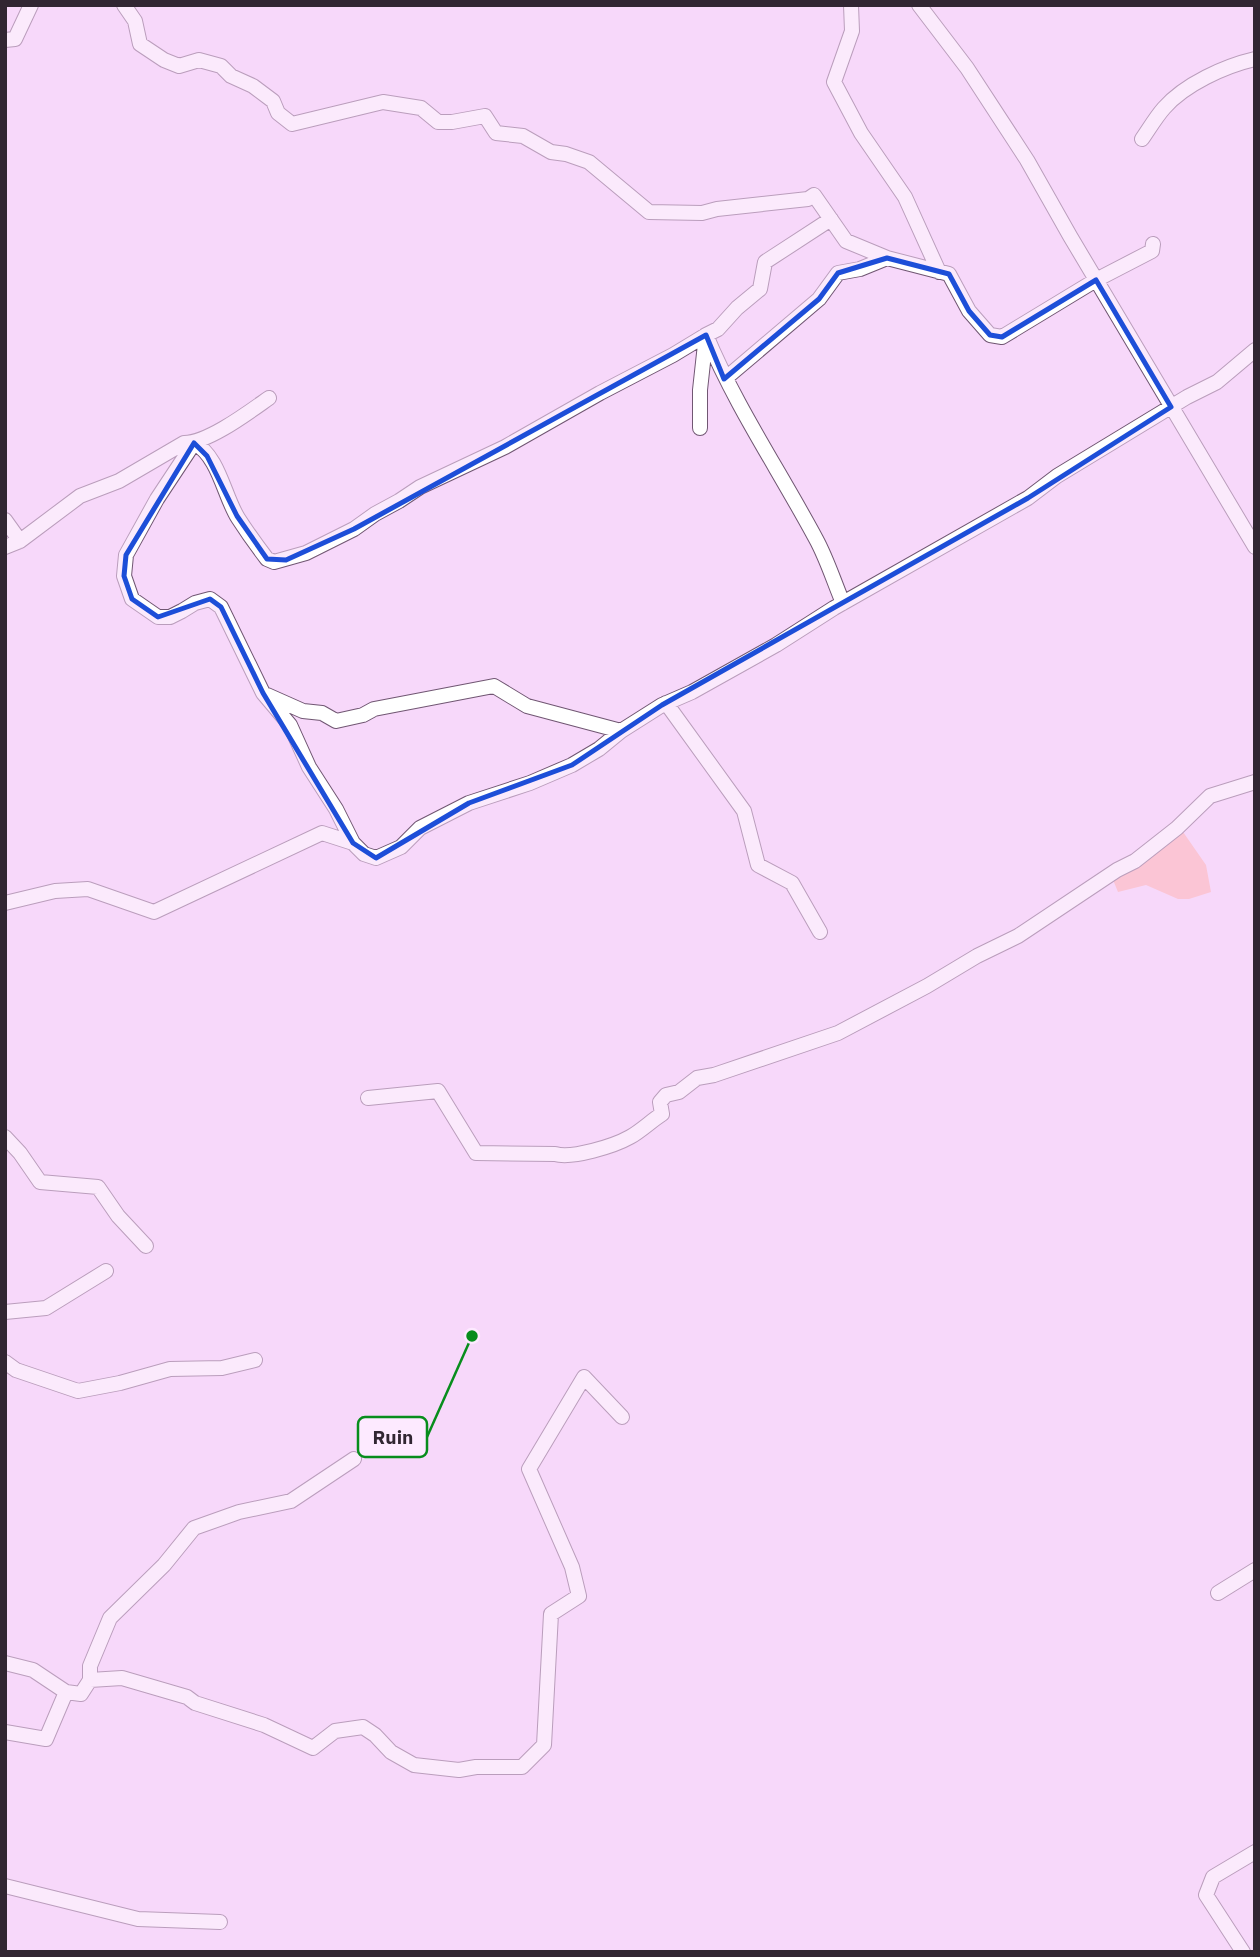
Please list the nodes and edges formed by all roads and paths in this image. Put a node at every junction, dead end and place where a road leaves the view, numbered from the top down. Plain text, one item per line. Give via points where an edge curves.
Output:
1 (31, 5) edge
2 (124, 5) edge
3 (851, 5) edge
4 (919, 5) edge
5 (5, 40) edge
6 (1255, 59) edge
7 (1142, 139) dead end
8 (831, 219) junction
9 (1153, 244) dead end
10 (887, 258) junction
11 (939, 272) junction
12 (1096, 280) junction
13 (706, 335) junction
14 (1255, 350) edge
15 (726, 378) junction
16 (269, 398) dead end
17 (1171, 407) junction
18 (701, 428) dead end
19 (194, 443) junction
20 (5, 520) edge
21 (20, 541) junction
22 (5, 547) edge
23 (1255, 547) edge
24 (843, 603) junction
25 (263, 693) junction
26 (666, 703) junction
27 (621, 731) junction
28 (1255, 782) edge
29 (354, 843) junction
30 (5, 904) edge
31 (820, 932) dead end
32 (368, 1098) dead end
33 (5, 1137) edge
34 (146, 1246) dead end
35 (106, 1270) dead end
36 (5, 1312) edge
37 (255, 1360) dead end
38 (5, 1362) edge
39 (622, 1417) dead end
40 (354, 1459) dead end
41 (1255, 1570) edge
42 (1218, 1593) dead end
43 (5, 1663) edge
44 (90, 1680) junction
45 (66, 1692) junction
46 (5, 1732) edge
47 (1255, 1852) edge
48 (5, 1886) edge
49 (220, 1922) dead end
50 (1243, 1952) edge

1 - 5 street via 15,39
2 - 8 street via 135,21 140,44 179,66 199,60 221,66 273,102 292,124 383,102 421,108 438,122 485,117 496,133 523,136 551,152 589,162 649,212 702,213 814,195
3 - 11 street via 852,31 834,82 861,133 905,197
4 - 12 street via 1027,160
6 - 7 street via 1187,88 1162,109
8 - 10 street via 846,241
8 - 13 street via 765,262 760,289
9 - 12 street via 1152,251
10 - 11 street
10 - 15 street via 838,273 819,299
11 - 12 street via 949,274 969,311 990,335 1002,337
12 - 17 street
13 - 15 street
13 - 18 street
13 - 19 street via 421,487 354,529 286,560 267,559 237,516 207,456
14 - 17 street via 1216,382
15 - 24 street via 817,541
16 - 19 street
17 - 23 street
17 - 24 street via 1028,498
19 - 21 street via 184,443 120,481 80,496
19 - 25 street via 126,555 124,576 132,599 158,617 170,617 210,599 221,607
20 - 21 street
21 - 22 street
24 - 26 street via 776,645
25 - 27 street via 336,721 494,686 527,706
25 - 29 street via 290,725
26 - 27 street
26 - 31 street via 744,811 758,865 792,883
27 - 29 street via 572,765 469,803 376,858
28 - 32 street via 1210,796 1135,861 1018,936 838,1033 697,1079 666,1096 660,1102 662,1114 630,1138 602,1148 564,1157 476,1153 438,1091
29 - 30 street via 322,833 154,912 88,889 55,891
33 - 34 street via 40,1182 98,1188
35 - 36 street via 46,1308
37 - 38 street via 222,1368 170,1369 78,1391
39 - 44 street via 584,1377 529,1469 572,1567 579,1596 551,1614 544,1745 522,1767 460,1770 415,1765 391,1752 363,1727 335,1731 313,1748 187,1697 122,1678
40 - 44 street via 291,1501 194,1528 110,1618 90,1666
41 - 42 street
43 - 45 street via 33,1670
44 - 45 street via 81,1693
45 - 46 street via 46,1739
47 - 50 street via 1213,1877 1206,1895
48 - 49 street via 138,1919

